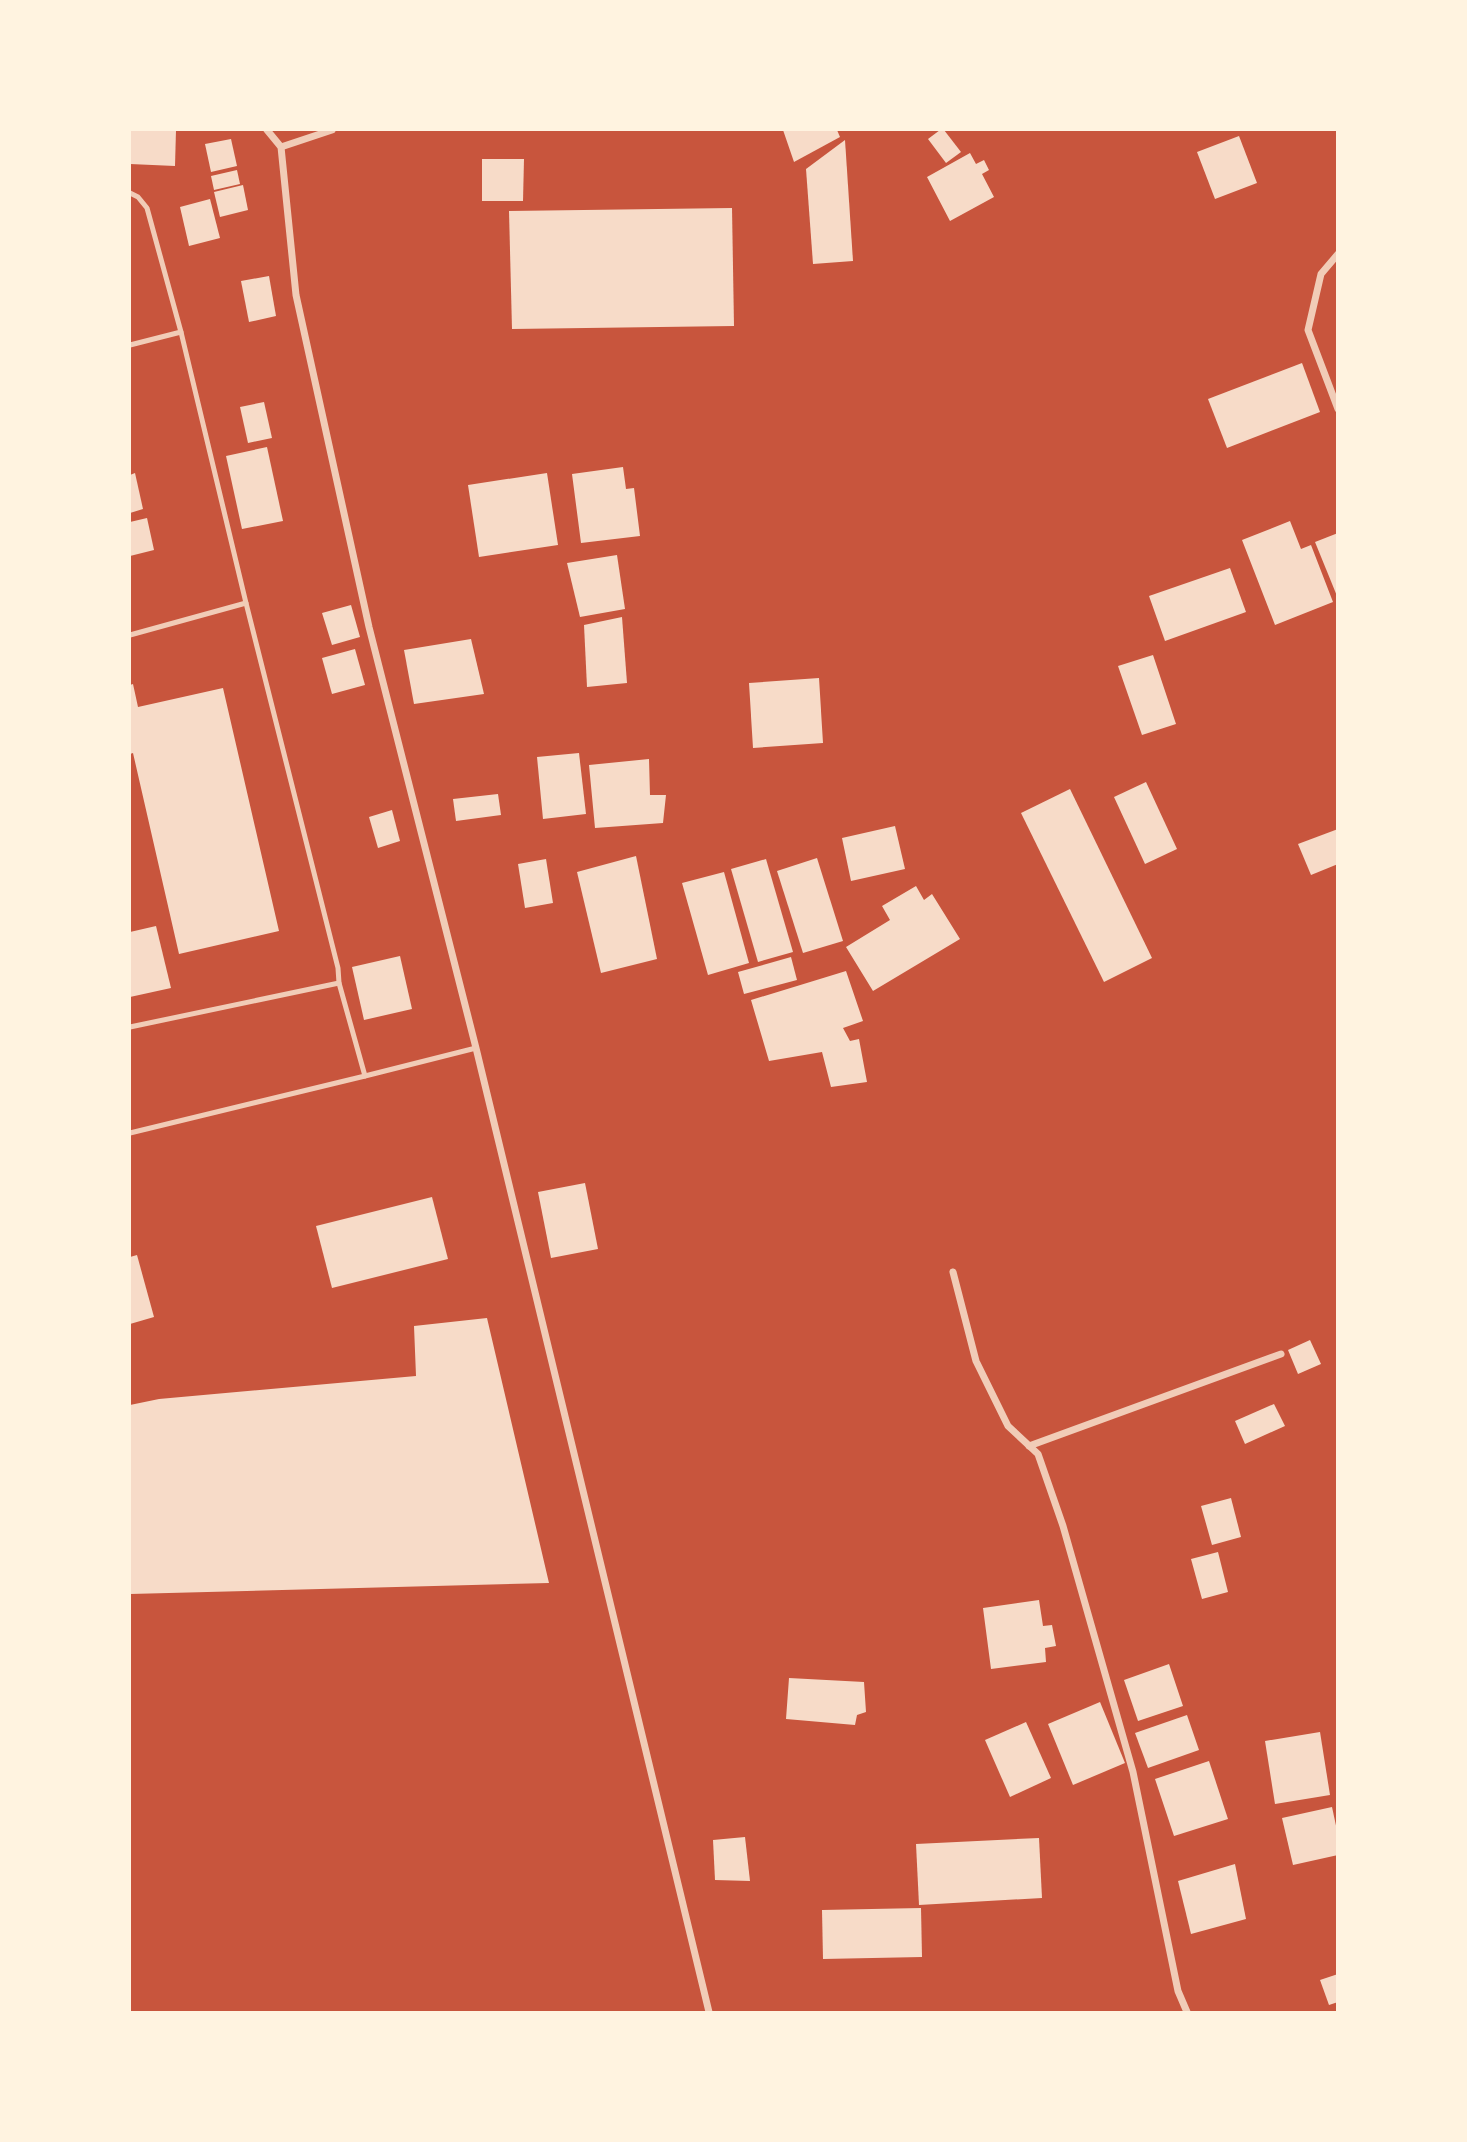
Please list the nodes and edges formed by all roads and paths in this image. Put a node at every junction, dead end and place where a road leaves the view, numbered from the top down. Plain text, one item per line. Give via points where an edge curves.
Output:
1 (267, 130) edge
2 (332, 130) edge
3 (281, 147) junction
4 (130, 193) edge
5 (1338, 254) edge
6 (181, 332) junction
7 (130, 345) edge
8 (1338, 409) edge
9 (246, 603) junction
10 (130, 635) edge
11 (339, 983) junction
12 (130, 1027) edge
13 (476, 1048) junction
14 (365, 1076) junction
15 (130, 1133) edge
16 (953, 1272) dead end
17 (1281, 1354) dead end
18 (1029, 1446) junction
19 (709, 2012) edge
20 (1187, 2012) edge

1 - 3 street
2 - 3 street
3 - 13 street via 298,309 369,627
4 - 6 lane via 146,208
5 - 8 street via 1321,274 1308,330
6 - 7 lane
6 - 9 lane
9 - 10 lane
9 - 11 lane
11 - 12 lane
11 - 14 lane
13 - 14 lane
13 - 19 street
14 - 15 lane
16 - 18 street via 976,1361 1008,1426
17 - 18 street
18 - 20 street via 1038,1454 1063,1526 1130,1760 1178,1991

